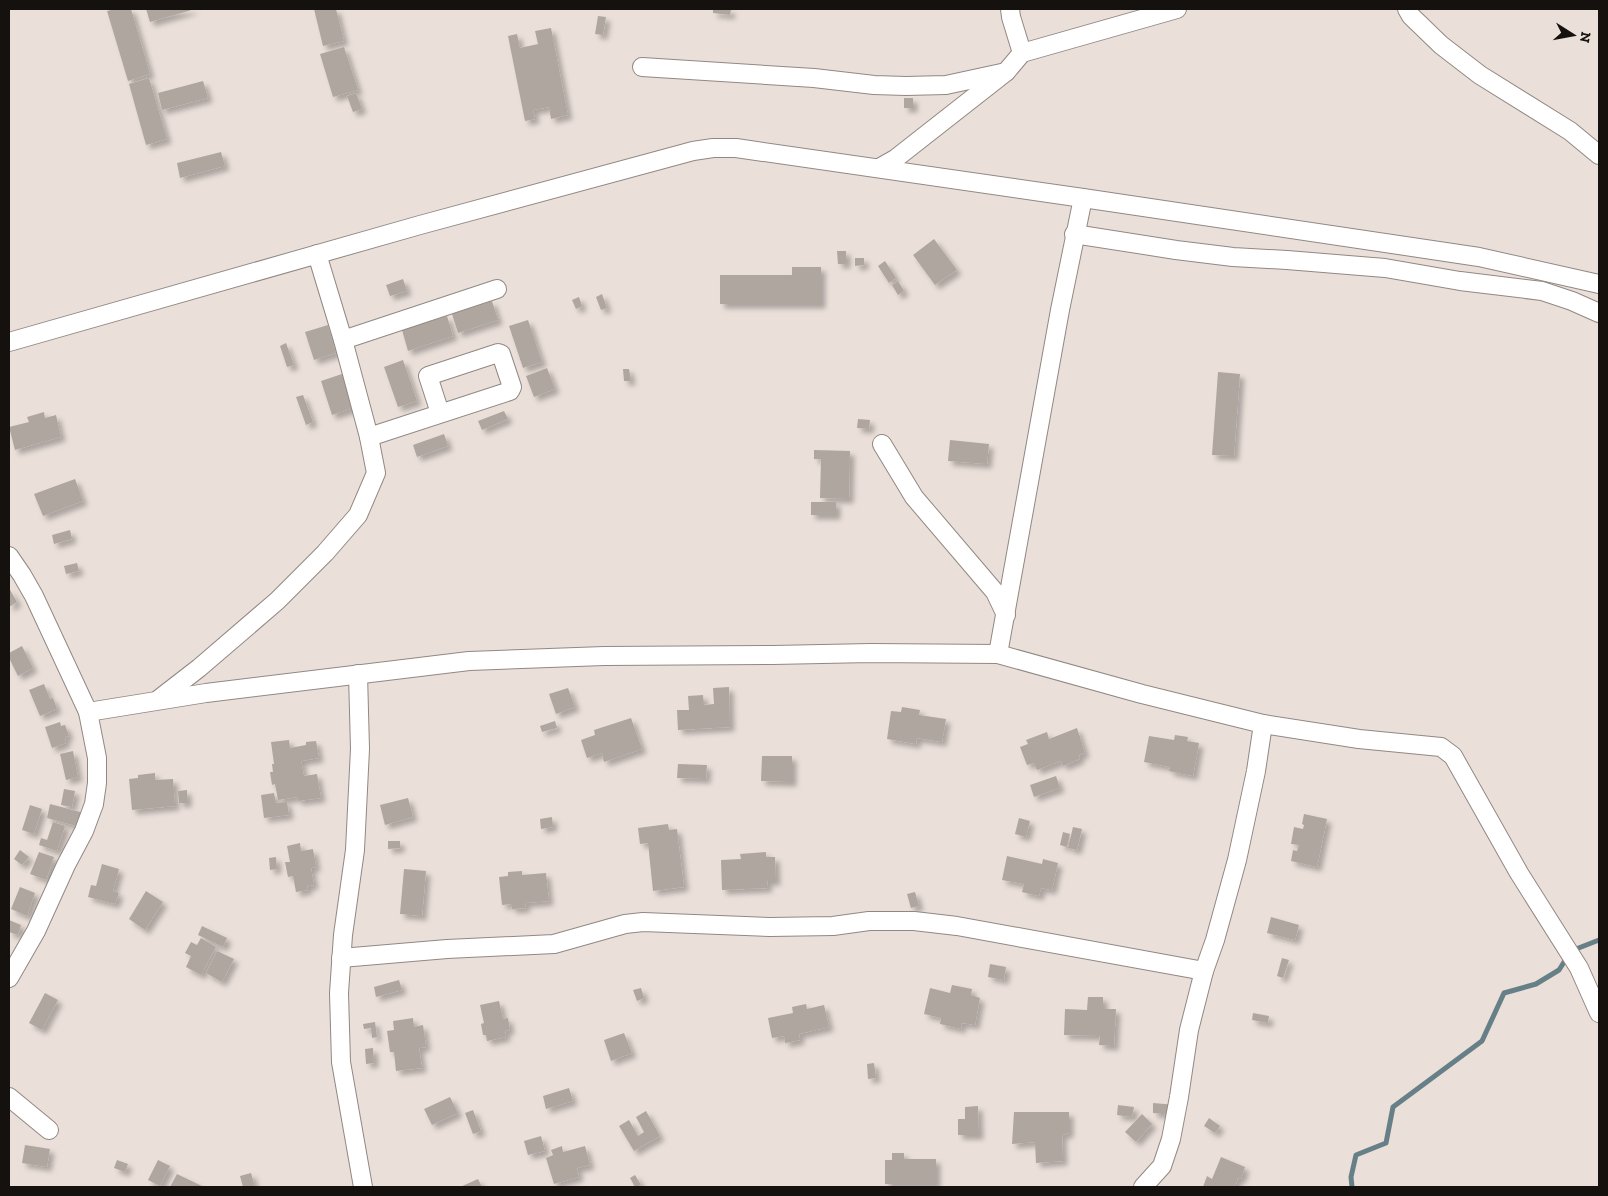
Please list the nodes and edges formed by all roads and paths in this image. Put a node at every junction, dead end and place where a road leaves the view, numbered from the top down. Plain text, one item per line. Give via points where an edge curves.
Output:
1 (1010, 9) edge
2 (1177, 9) edge
3 (1407, 9) edge
4 (1022, 53) junction
5 (642, 67) dead end
6 (1006, 72) junction
7 (1599, 155) edge
8 (879, 168) junction
9 (1083, 198) junction
10 (1074, 234) junction
11 (317, 254) junction
12 (1599, 284) edge
13 (497, 290) dead end
14 (1599, 313) edge
15 (343, 340) junction
16 (9, 342) edge
17 (440, 413) junction
18 (369, 436) junction
19 (882, 444) dead end
20 (9, 556) edge
21 (1006, 615) junction
22 (998, 654) junction
23 (358, 674) junction
24 (157, 700) junction
25 (88, 712) junction
26 (1263, 724) junction
27 (341, 958) junction
28 (1204, 971) junction
29 (9, 978) edge
30 (1599, 1013) edge
31 (9, 1097) edge
32 (48, 1130) dead end
33 (363, 1187) edge
34 (1143, 1187) edge

1 - 4 street
2 - 4 street
3 - 7 street via 1441,45 1480,75 1570,131
4 - 6 street
5 - 6 street via 906,86 946,85
6 - 8 street via 895,160
8 - 9 street
8 - 11 street via 736,148 714,148
9 - 10 street
9 - 12 street via 1480,257
10 - 14 street via 1233,257 1385,268 1542,291
10 - 21 street
11 - 15 street
11 - 16 street
13 - 15 street
15 - 18 street
17 - 17 street via 428,376 501,354 512,390
17 - 18 street
18 - 24 street via 376,472 358,515 341,537 277,601
19 - 21 street via 914,497 995,592
20 - 25 street via 34,596
21 - 22 street
22 - 23 street via 552,657 469,661
22 - 26 street
23 - 24 street
23 - 27 street via 360,749 355,850
24 - 25 street
25 - 29 street via 97,758 94,804 36,932
26 - 28 street via 1237,860 1216,940
26 - 30 street via 1441,748 1453,756 1519,873 1579,968
27 - 28 street via 447,948 554,944 642,922 770,927 914,921
27 - 33 street via 341,1062
28 - 34 street via 1189,1030 1170,1139 1162,1166
31 - 32 street

